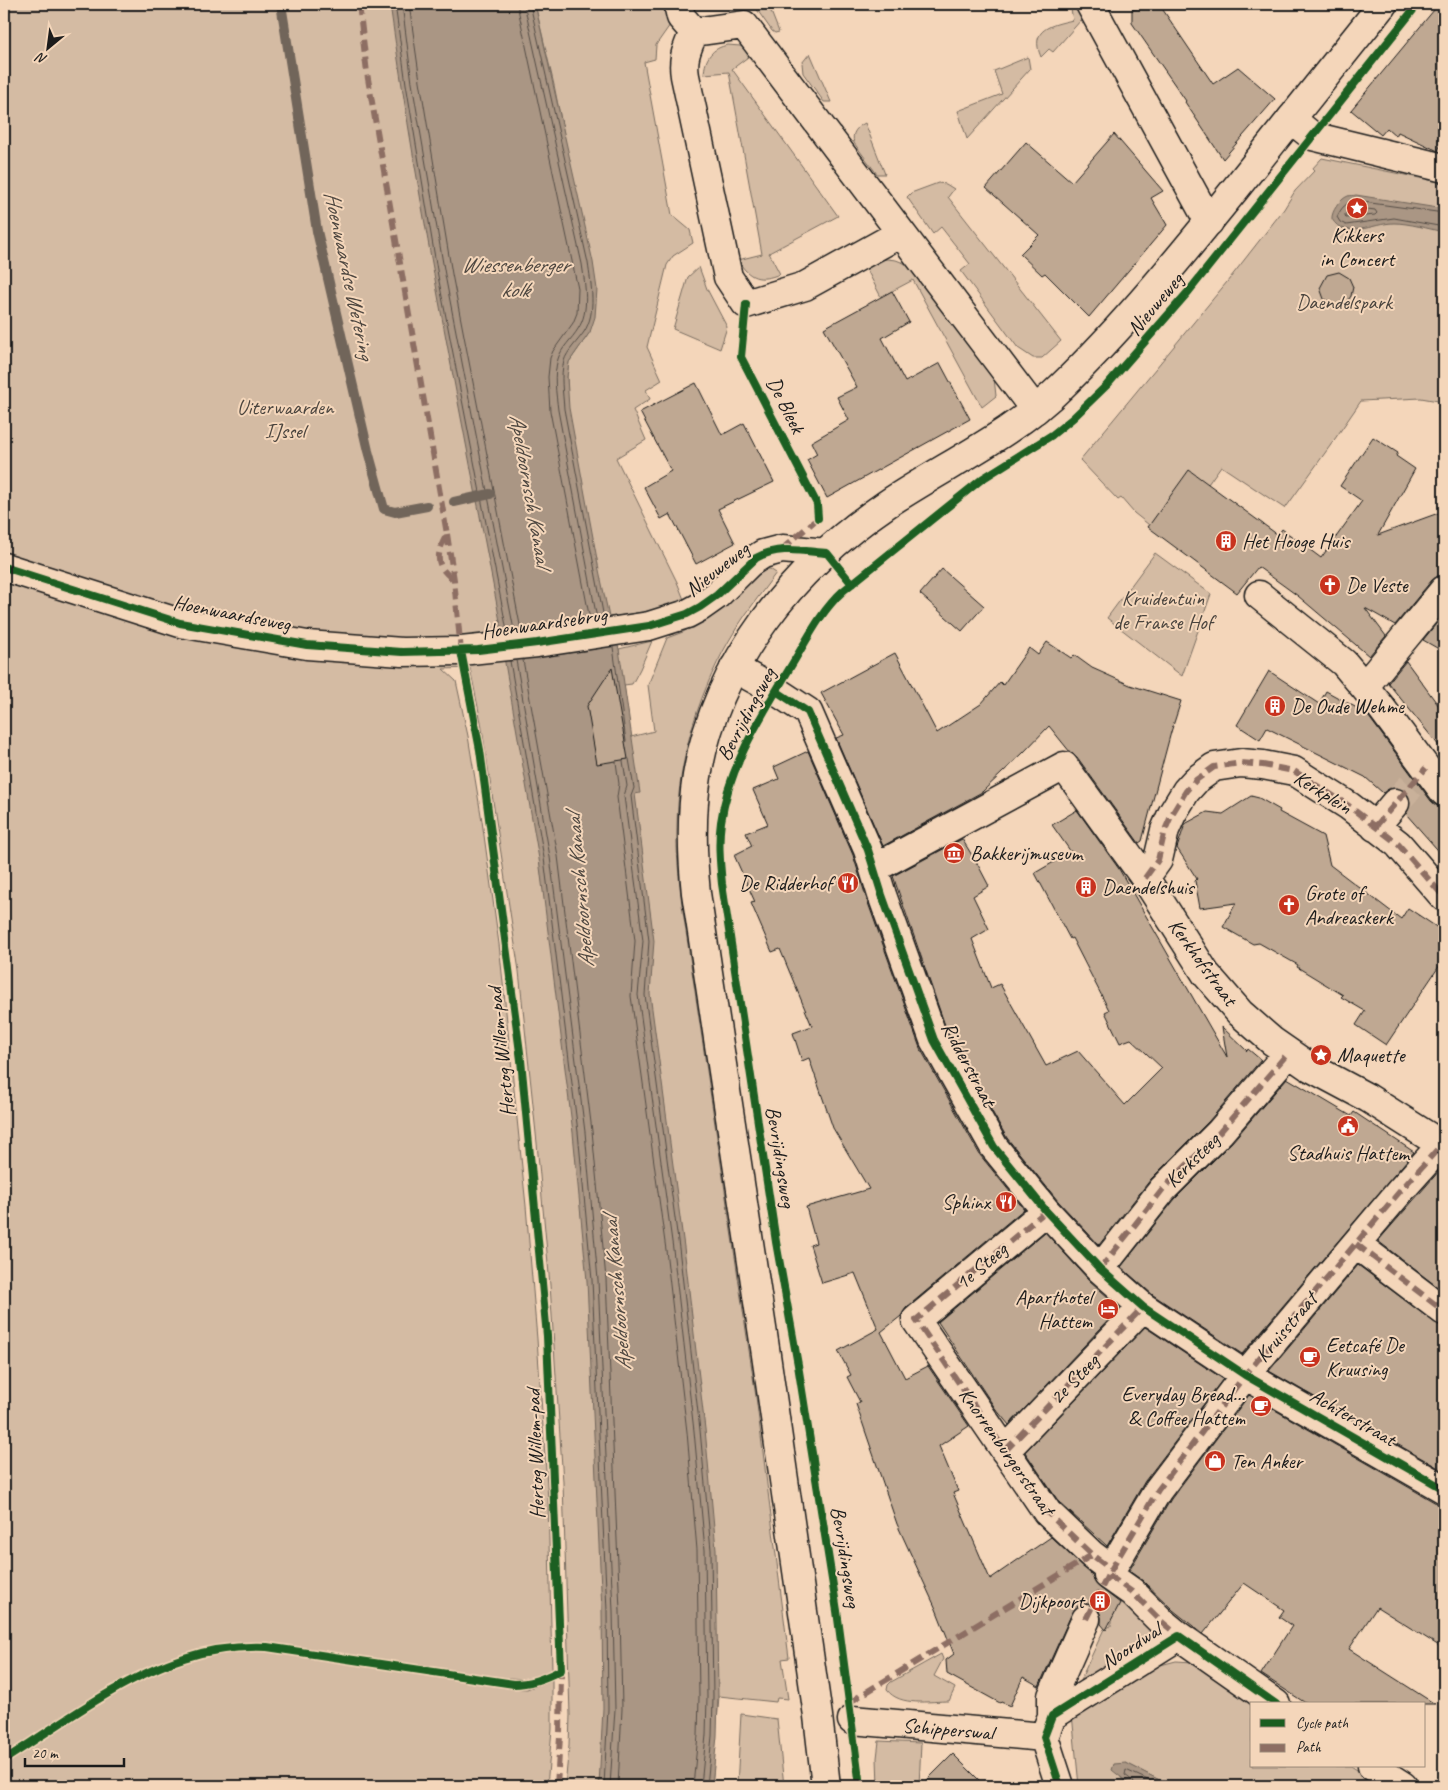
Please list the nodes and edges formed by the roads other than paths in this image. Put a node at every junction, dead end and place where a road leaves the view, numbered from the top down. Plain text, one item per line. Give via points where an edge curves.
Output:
1 (678, 4) edge
2 (1090, 4) edge
3 (1382, 4) edge
4 (694, 32) junction
5 (1291, 119) junction
6 (1444, 168) edge
7 (1209, 222) junction
8 (901, 233) junction
9 (1035, 410) junction
10 (833, 547) junction
11 (4, 568) edge
12 (1444, 590) edge
13 (1259, 595) dead end
14 (632, 630) joint
15 (470, 651) joint
16 (734, 668) junction
17 (1364, 687) junction
18 (1411, 786) junction
19 (1444, 792) edge
20 (1375, 827) junction
21 (874, 868) junction
22 (1145, 878) junction
23 (1444, 897) edge
24 (1288, 1053) junction
25 (1443, 1144) edge
26 (1046, 1211) junction
27 (1356, 1244) junction
28 (1100, 1268) junction
29 (1143, 1307) junction
30 (1444, 1311) edge
31 (916, 1320) joint
32 (1244, 1375) junction
33 (1005, 1451) junction
34 (1444, 1489) edge
35 (1110, 1572) junction
36 (1086, 1619) dead end
37 (1178, 1636) junction
38 (1273, 1702) edge
39 (852, 1720) dead end
40 (1048, 1727) junction
41 (1375, 1768) edge
42 (826, 1786) edge
43 (1060, 1786) edge
44 (1403, 1786) edge

1 - 4 street via 681,17
2 - 7 street
3 - 5 street, Nieuweweg
4 - 8 street via 744,25
4 - 8 street via 683,63 685,76 728,277 746,304 805,286
5 - 6 street via 1312,136
5 - 7 street, Nieuweweg
7 - 9 street, Nieuweweg via 1118,329
8 - 9 street
9 - 10 street, Nieuweweg via 886,505
10 - 14 street, Nieuweweg via 782,549 763,554 700,607 674,619
10 - 16 street, Bevrijdingsweg via 769,613
11 - 15 street, Hoenwaardseweg via 180,624 307,645 402,652
12 - 17 street
13 - 17 street via 1344,663
14 - 15 street, Hoenwaardsebrug
16 - 21 street, Ridderstraat via 808,712
16 - 42 street, Bevrijdingsweg via 711,721 698,772 694,802 694,877
17 - 18 street
18 - 19 street
18 - 20 street
20 - 22 street, Kerkplein via 1294,771 1242,763 1214,767 1186,791 1165,830 1158,860
20 - 23 street, Kerkplein via 1398,844
21 - 22 street, Kerkhofstraat via 1064,766
21 - 26 street, Ridderstraat via 934,1040 994,1147
22 - 24 street, Kerkhofstraat via 1212,982 1240,1013
24 - 25 street, Kerkhofstraat
24 - 28 street, Kerksteeg via 1220,1132 1164,1188
25 - 27 street, Kruisstraat
26 - 28 street, Ridderstraat
26 - 31 street, 1e Steeg
27 - 30 street
27 - 32 street, Kruisstraat
28 - 29 street, Ridderstraat
29 - 32 street, Ridderstraat
29 - 33 street, 2e Steeg
31 - 33 street, Knorrenburgerstraat
32 - 34 street, Achterstraat
32 - 35 street, Kruisstraat via 1158,1490
33 - 35 street, Knorrenburgerstraat via 1047,1512
35 - 37 street, Knorrenburgerstraat
36 - 40 street via 1052,1696
37 - 38 street, Noordwal
37 - 40 street, Noordwal
39 - 40 street, Schipperswal
40 - 43 street
41 - 44 street

